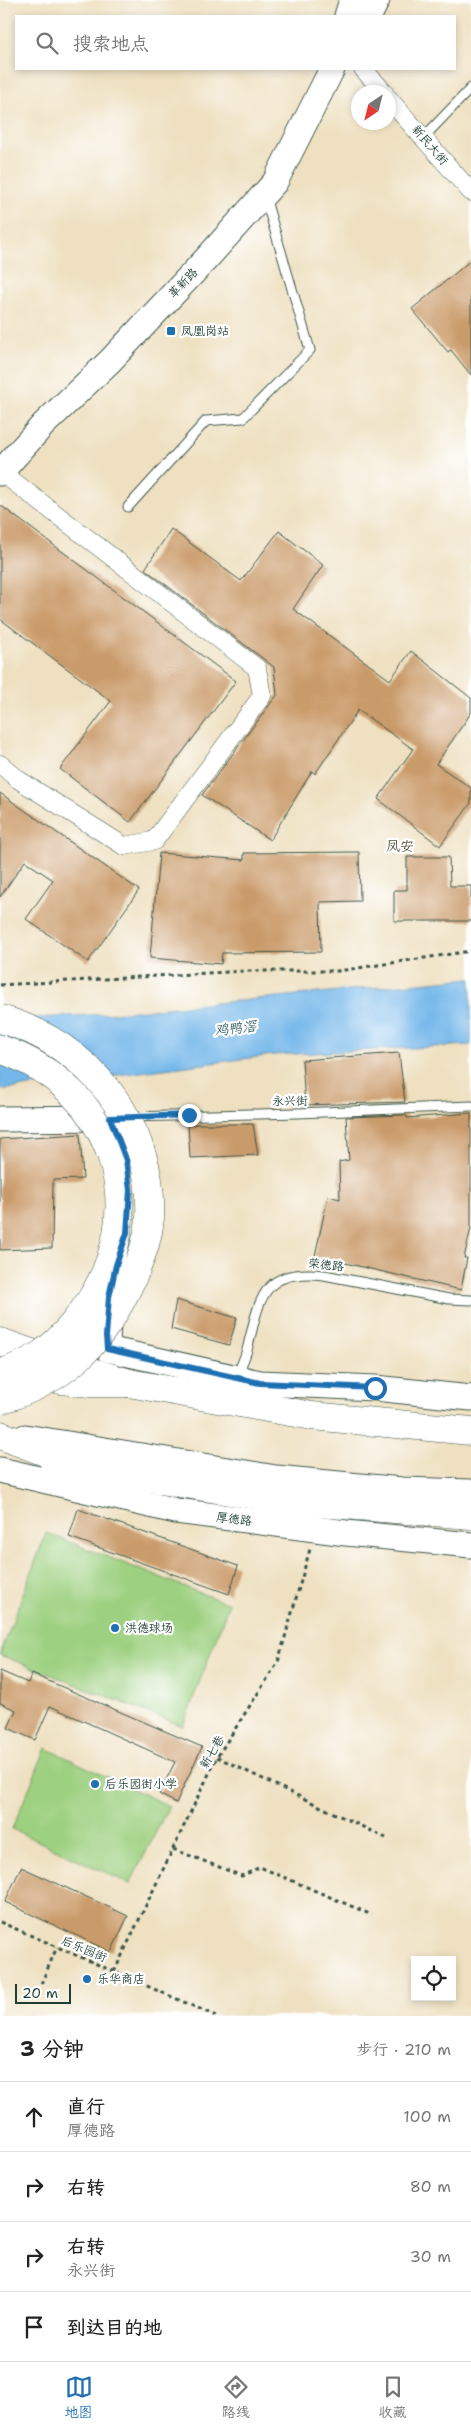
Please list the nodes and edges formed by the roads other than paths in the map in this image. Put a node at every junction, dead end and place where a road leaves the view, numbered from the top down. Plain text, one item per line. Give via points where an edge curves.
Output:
1 (352, 0) edge
2 (377, 0) edge
3 (347, 15) edge
4 (370, 15) edge
5 (331, 70) edge
6 (364, 70) edge
7 (378, 85) edge
8 (471, 88) edge
9 (396, 107) edge
10 (423, 138) junction
11 (471, 192) edge
12 (264, 194) junction
13 (0, 472) edge
14 (128, 507) dead end
15 (0, 764) edge
16 (0, 1019) edge
17 (0, 1049) edge
18 (471, 1106) edge
19 (110, 1118) junction
20 (0, 1119) edge
21 (471, 1300) edge
22 (0, 1332) edge
23 (0, 1342) edge
24 (107, 1349) junction
25 (0, 1374) edge
26 (236, 1378) junction
27 (130, 1383) junction
28 (471, 1398) edge
29 (0, 1400) edge
30 (471, 1431) edge
31 (0, 1434) edge
32 (0, 1450) edge
33 (76, 1464) junction
34 (0, 1470) edge
35 (471, 1492) edge
36 (471, 1515) edge
37 (471, 1545) edge

1 - 3 street
2 - 4 street
5 - 12 street, 革新路 via 274,182
6 - 7 street
8 - 10 lane
9 - 10 street, 新民大街
10 - 11 street, 新民大街
12 - 13 street, 革新路 via 110,361 43,425
12 - 14 lane via 310,350 242,418 206,421
13 - 15 street via 257,668 262,696 154,841 124,846 19,780
16 - 29 main road, bridge via 55,1042 108,1090 132,1128 140,1151 146,1171 150,1217 138,1265 118,1308 82,1356 59,1374 16,1396
17 - 25 main road, bridge via 52,1075 85,1109 109,1150 116,1170 121,1211 114,1252 93,1297 72,1326 47,1350
18 - 19 lane, 永兴街
19 - 20 street
19 - 24 street via 126,1160 130,1190 127,1233 109,1297
21 - 26 lane, 荣德路 via 449,1299 324,1275 288,1276 262,1294
22 - 24 main road
23 - 27 main road
24 - 26 street
25 - 27 main road via 63,1381
26 - 28 street via 260,1383 375,1388
27 - 30 main road via 312,1416
31 - 33 main road
31 - 35 street via 276,1478 393,1490
32 - 33 main road
33 - 36 main road via 293,1501
34 - 37 street, 厚德路 via 176,1512

